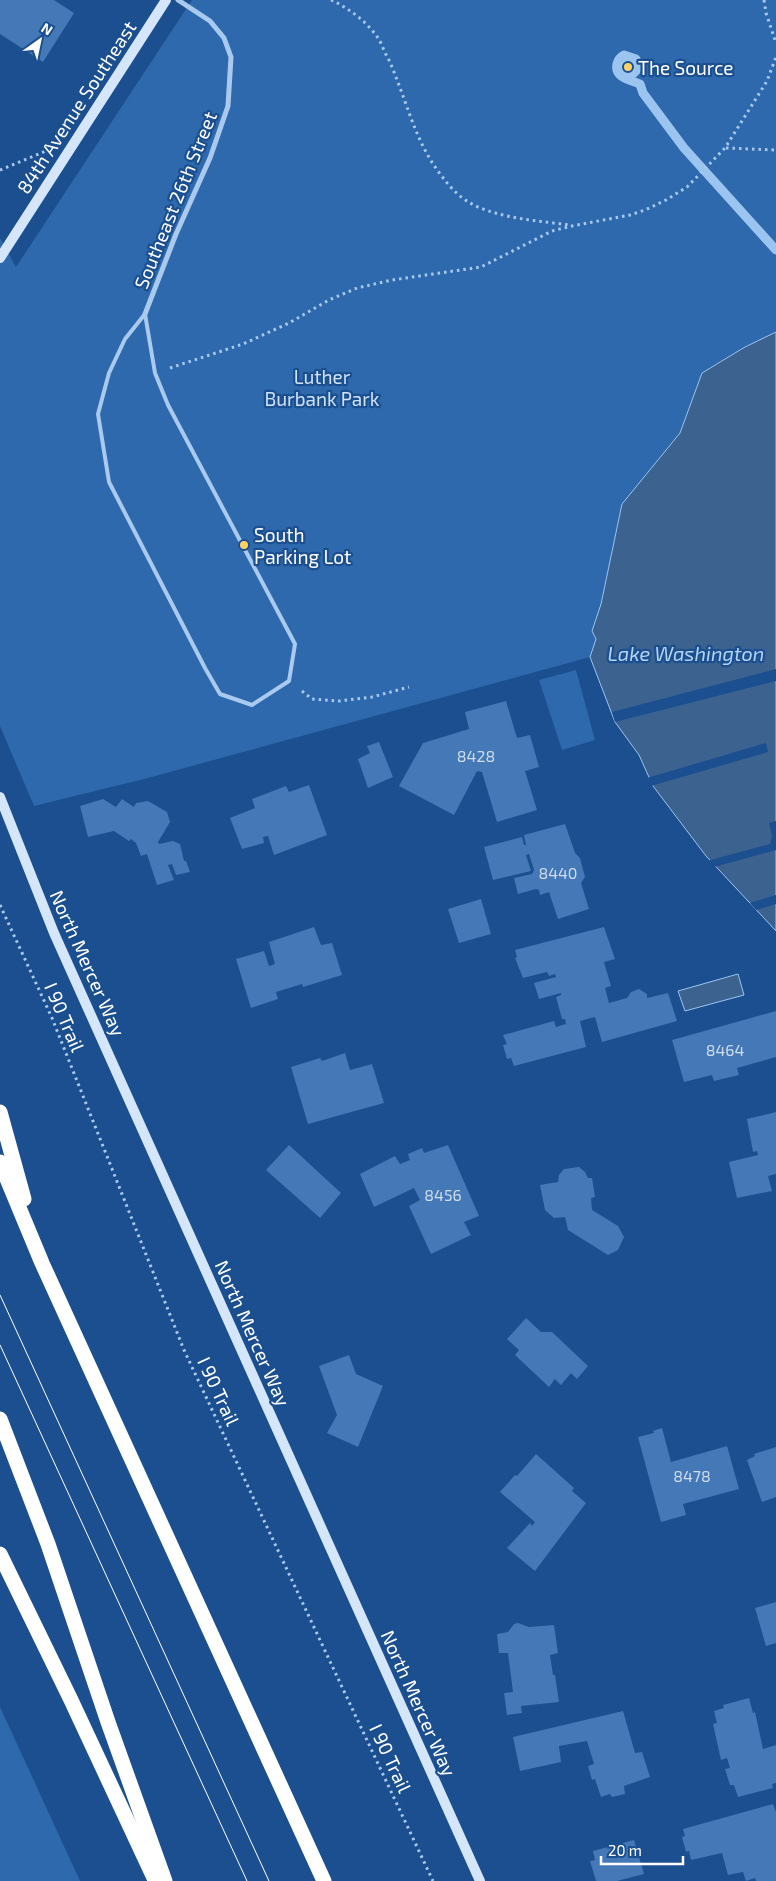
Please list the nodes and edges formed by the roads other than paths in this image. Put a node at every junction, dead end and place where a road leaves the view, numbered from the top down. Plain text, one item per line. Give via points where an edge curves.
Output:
1 (166, 0) edge
2 (178, 0) edge
3 (0, 258) edge
4 (145, 314) junction
5 (0, 797) edge
6 (0, 1112) edge
7 (0, 1162) edge
8 (42, 1263) junction
9 (0, 1419) edge
10 (0, 1554) edge
11 (156, 1881) edge
12 (165, 1881) edge
13 (324, 1881) edge
14 (480, 1881) edge

1 - 3 street, 84th Avenue Southeast
2 - 4 street, Southeast 26th Street via 210,21 224,38 231,57 228,106 210,158
4 - 4 lane via 125,339 109,373 98,414 109,482 220,694 252,705 289,681 295,644 168,405 155,373
5 - 14 street, North Mercer Way via 61,947
6 - 8 highway
7 - 8 highway
8 - 13 highway
9 - 12 highway via 48,1544
10 - 11 highway

